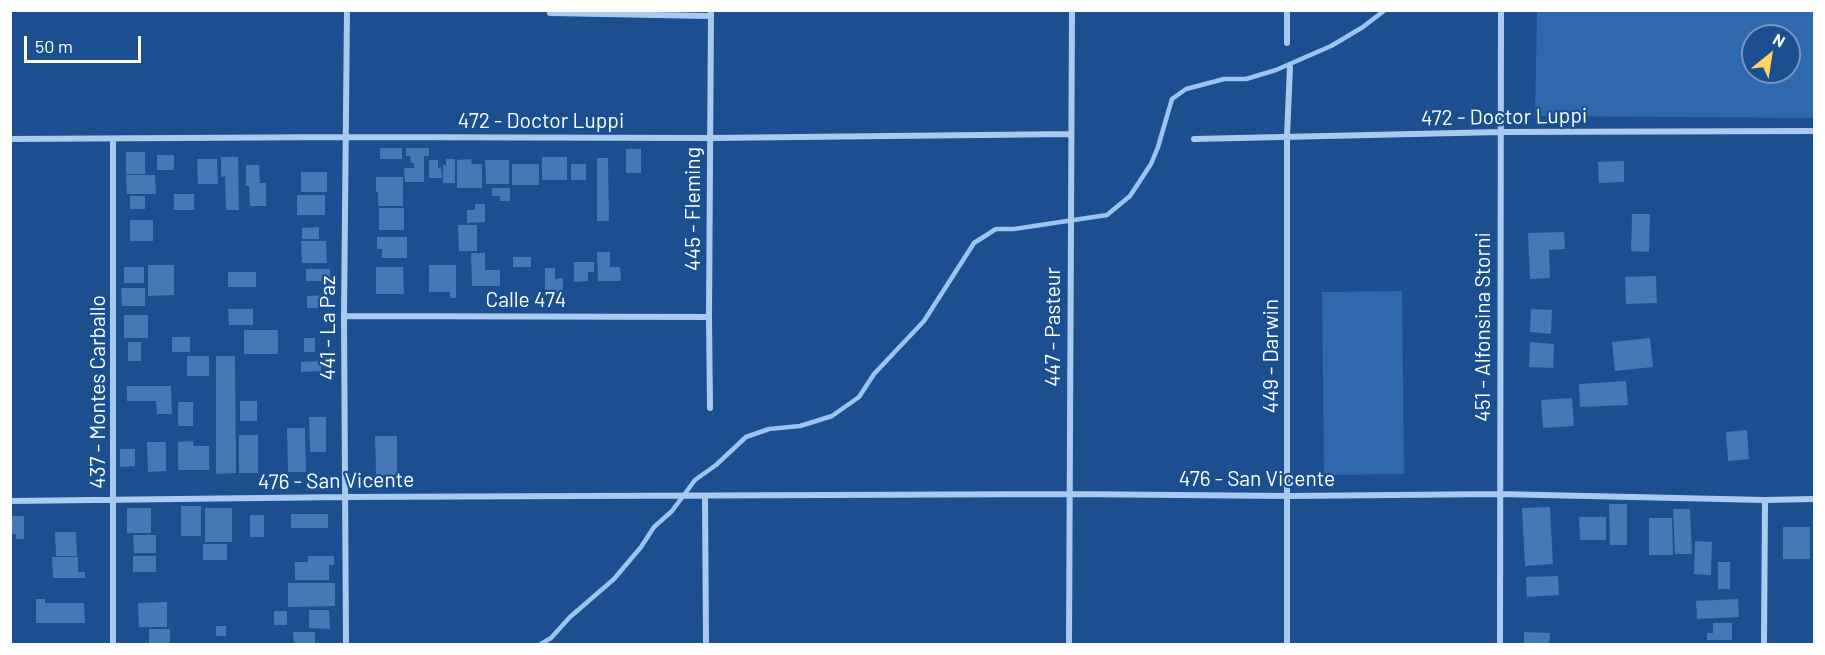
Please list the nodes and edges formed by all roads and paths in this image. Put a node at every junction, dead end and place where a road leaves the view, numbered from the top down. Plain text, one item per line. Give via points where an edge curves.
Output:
1 (347, 10) edge
2 (1072, 10) edge
3 (1287, 10) edge
4 (1501, 10) edge
5 (550, 13) dead end
6 (711, 13) edge
7 (1287, 43) dead end
8 (1290, 67) dead end
9 (1815, 131) edge
10 (1500, 132) junction
11 (1071, 135) junction
12 (1287, 136) junction
13 (345, 137) junction
14 (709, 138) junction
15 (10, 139) edge
16 (113, 139) junction
17 (1194, 139) dead end
18 (344, 316) junction
19 (709, 317) junction
20 (710, 408) dead end
21 (1068, 494) junction
22 (1499, 494) junction
23 (702, 496) junction
24 (1288, 496) junction
25 (345, 497) junction
26 (1815, 499) edge
27 (114, 500) junction
28 (1765, 500) junction
29 (10, 501) edge
30 (113, 645) edge
31 (346, 645) edge
32 (706, 645) edge
33 (1069, 645) edge
34 (1287, 645) edge
35 (1500, 645) edge
36 (1764, 645) edge

1 - 13 street, 441 - La Paz
2 - 11 street, 447 - Pasteur
3 - 7 street
4 - 10 street, 451 - Alfonsina Storni
5 - 6 street
6 - 14 street, 445 - Fleming
8 - 12 street, 449 - Darwin
9 - 10 street, 472 - Doctor Luppi
10 - 12 street, 472 - Doctor Luppi
10 - 22 street, 451 - Alfonsina Storni
11 - 14 street, 472 - Doctor Luppi
11 - 21 street, 447 - Pasteur
12 - 17 street, 472 - Doctor Luppi
12 - 24 street, 449 - Darwin
13 - 14 street, 472 - Doctor Luppi
13 - 16 street, 472 - Doctor Luppi
13 - 18 street, 441 - La Paz
14 - 19 street, 445 - Fleming
15 - 16 street, 472 - Doctor Luppi
16 - 27 street, 437 - Montes Carballo
18 - 19 street, Calle 474
18 - 25 street, 441 - La Paz
19 - 20 street, 445 - Fleming
21 - 23 street, 476 - San Vicente
21 - 24 street, 476 - San Vicente
21 - 33 street, 447 - Pasteur
22 - 24 street, 476 - San Vicente
22 - 28 street, 476 - San Vicente
22 - 35 street, 451 - Alfonsina Storni
23 - 25 street, 476 - San Vicente
23 - 32 street
24 - 34 street, 449 - Darwin
25 - 27 street, 476 - San Vicente
25 - 31 street, 441 - La Paz
26 - 28 street, 476 - San Vicente
27 - 29 street, 476 - San Vicente
27 - 30 street, 437 - Montes Carballo
28 - 36 street

